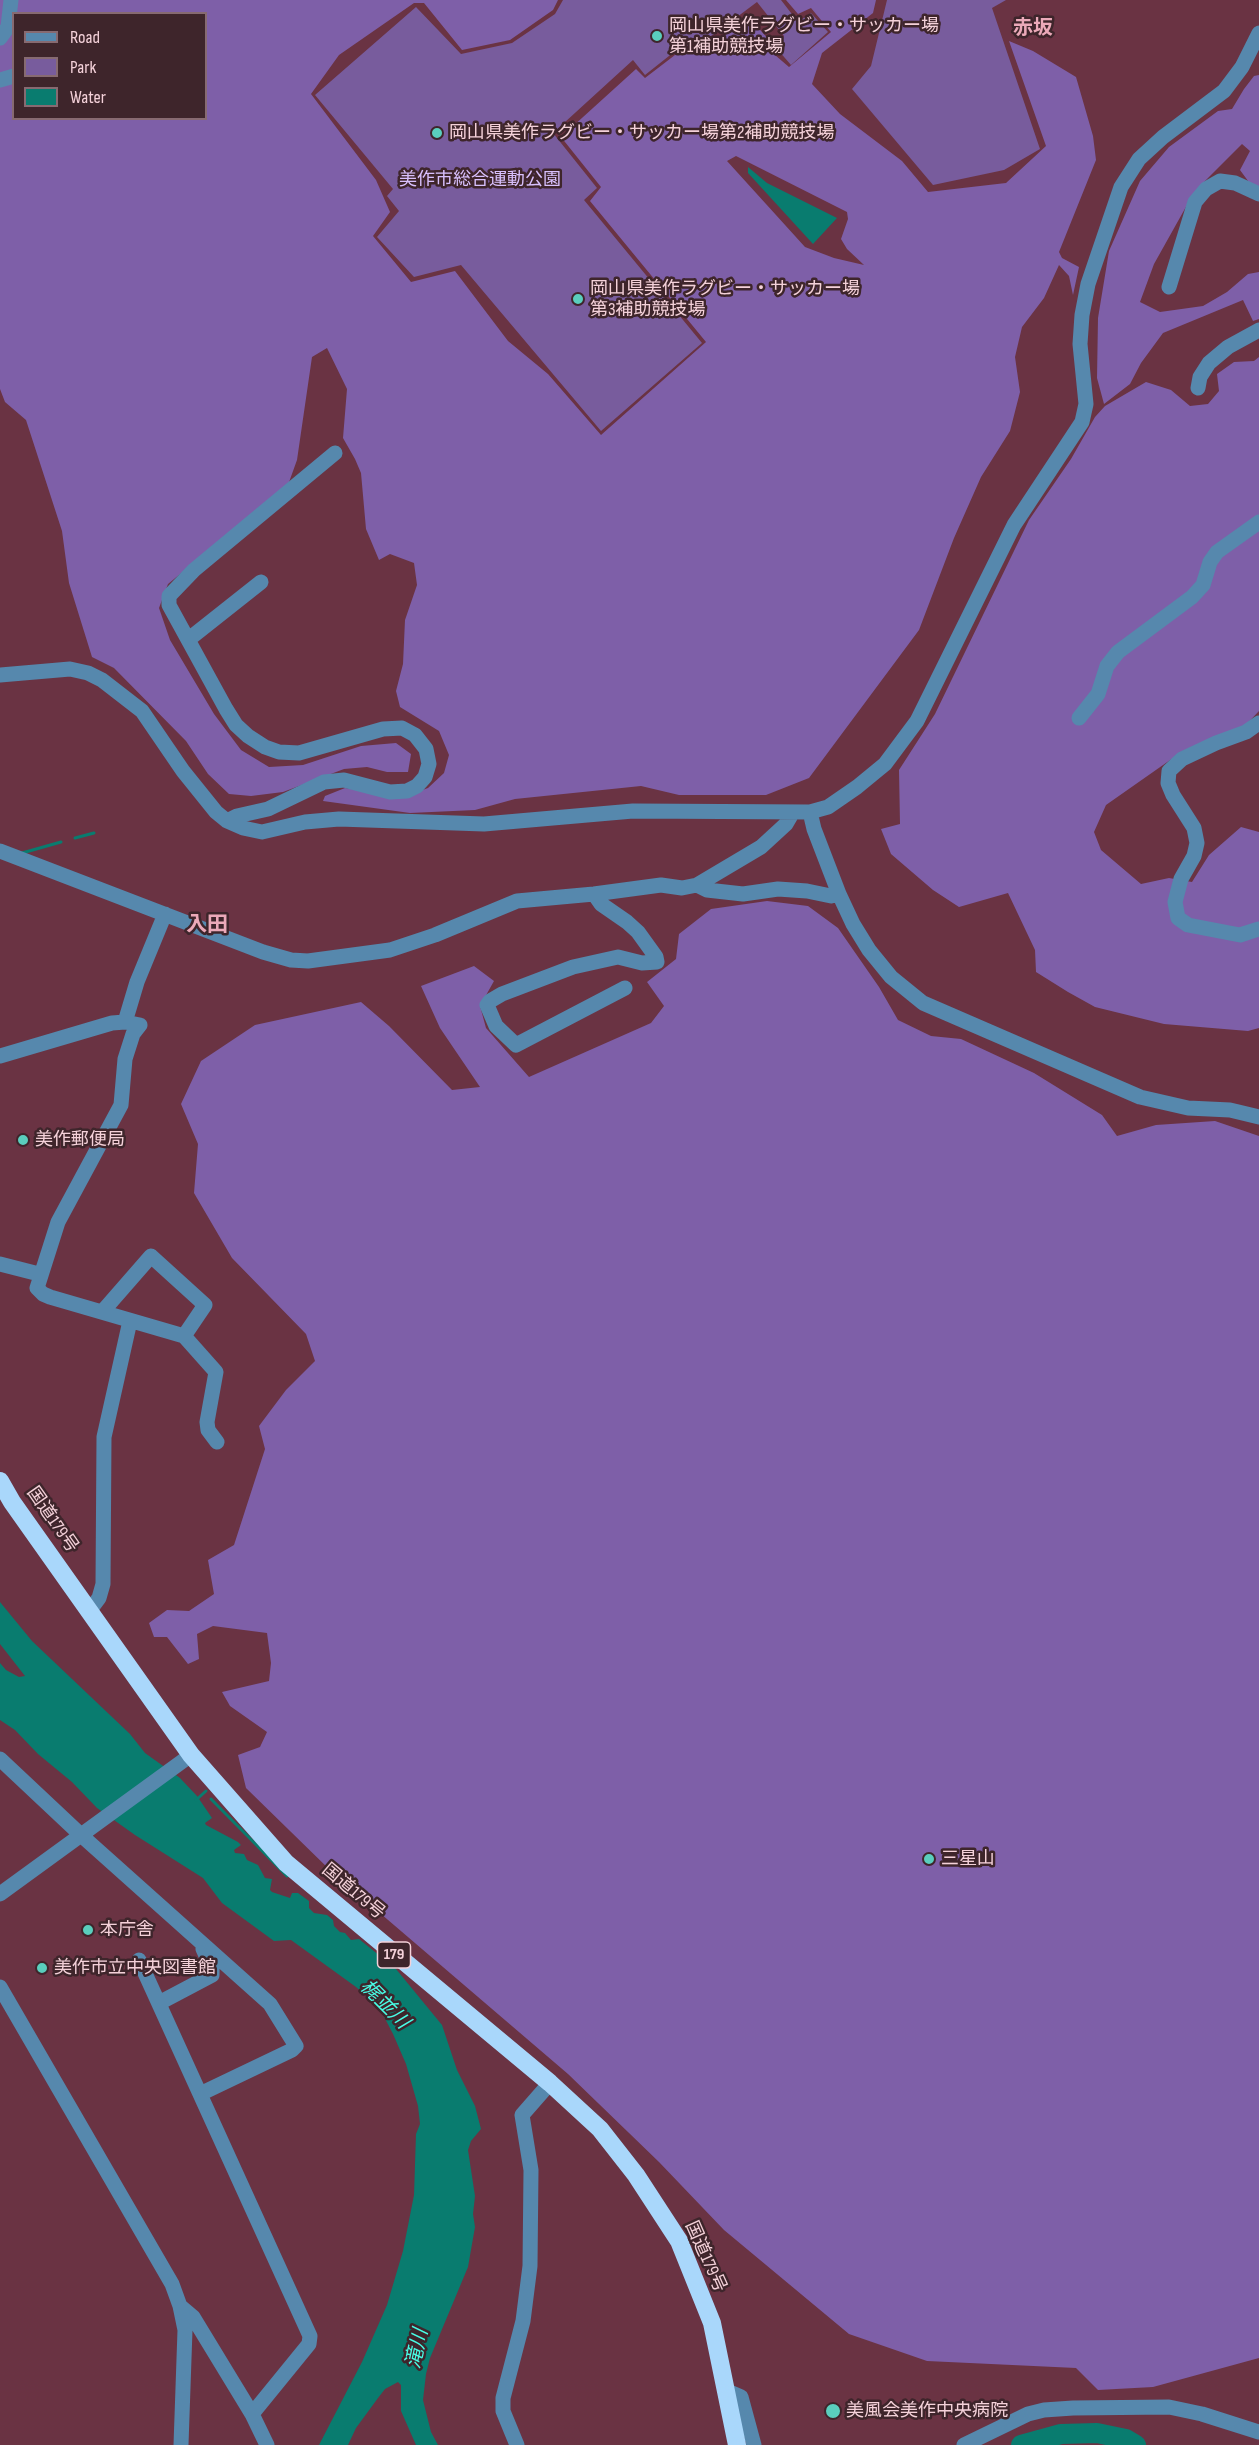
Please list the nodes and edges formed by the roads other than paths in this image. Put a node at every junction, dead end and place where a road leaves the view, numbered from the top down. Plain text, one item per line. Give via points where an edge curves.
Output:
1 (11, 0) edge
2 (1259, 33) edge
3 (0, 38) edge
4 (1259, 194) edge
5 (1169, 287) dead end
6 (1259, 330) edge
7 (1198, 388) dead end
8 (335, 453) dead end
9 (1259, 522) edge
10 (261, 582) dead end
11 (189, 639) junction
12 (0, 675) edge
13 (1079, 718) dead end
14 (1259, 723) edge
15 (793, 812) junction
16 (810, 812) junction
17 (227, 821) junction
18 (0, 851) edge
19 (697, 885) junction
20 (594, 894) junction
21 (839, 894) junction
22 (165, 914) junction
23 (1259, 929) edge
24 (625, 988) dead end
25 (125, 1022) junction
26 (0, 1056) edge
27 (1259, 1117) edge
28 (0, 1264) edge
29 (39, 1274) junction
30 (103, 1311) junction
31 (130, 1321) junction
32 (184, 1336) junction
33 (217, 1442) dead end
34 (0, 1481) edge
35 (90, 1610) junction
36 (191, 1755) junction
37 (0, 1759) edge
38 (85, 1834) junction
39 (0, 1894) edge
40 (200, 1943) junction
41 (139, 1960) dead end
42 (0, 1987) edge
43 (159, 2002) junction
44 (550, 2083) junction
45 (200, 2094) junction
46 (180, 2306) junction
47 (727, 2391) junction
48 (252, 2414) junction
49 (1259, 2432) edge
50 (181, 2445) edge
51 (267, 2445) edge
52 (517, 2445) edge
53 (737, 2445) edge
54 (754, 2445) edge
55 (964, 2445) edge

1 - 3 street via 8,27
2 - 16 street via 1242,67 1224,90 1139,159 1121,187 1088,284 1082,315 1080,344 1086,404 1082,422 1014,525 917,721 885,764 871,776 828,807
4 - 5 street via 1220,181 1206,189 1196,202
6 - 7 street via 1209,363
8 - 11 street via 194,570 169,596 169,605
9 - 13 street via 1217,552 1203,585 1192,597 1118,652 1107,666 1098,694
10 - 11 street
11 - 17 street via 237,725 265,747 299,753 383,729 402,728 426,748 429,764 425,777 407,791 390,792 344,780 324,782 268,809
12 - 17 street via 69,669 102,680 142,711 183,771
14 - 23 street via 1182,759 1169,771 1168,783 1194,828 1197,843 1175,902 1178,918 1188,925 1240,935
15 - 16 street
15 - 17 street via 654,810 484,824 339,819 262,832
15 - 19 street via 761,847
16 - 21 street
18 - 22 street
19 - 20 street via 662,885
19 - 21 street via 743,894 778,889
20 - 22 street via 517,901 390,950 308,961 263,952
20 - 24 street via 638,932 657,962 618,957 573,967 502,994 487,1005 496,1026 516,1045
21 - 27 street via 869,950 891,977 923,1003 1140,1097
22 - 25 street
25 - 26 street
25 - 29 street via 140,1025 125,1059 121,1105 58,1222
28 - 29 street
29 - 30 street via 37,1288 42,1294
30 - 31 street
30 - 32 street via 151,1256 205,1305
31 - 32 street
31 - 35 street via 104,1437 103,1584
32 - 33 street via 216,1372 207,1422
34 - 35 highway, 国道179号 / 179
35 - 36 highway, 国道179号 / 179
36 - 38 street
36 - 44 highway, 国道179号 / 179 via 286,1863
37 - 38 street
38 - 39 street
38 - 40 street
40 - 43 street via 212,1976
40 - 45 street via 270,2004 296,2046
41 - 43 street
42 - 46 street via 172,2284
43 - 45 street
44 - 47 highway, 国道179号 / 179 via 600,2129 679,2241 712,2323
44 - 52 street via 522,2115 531,2170 530,2266 523,2321 502,2411
45 - 48 street via 310,2336 309,2344
46 - 48 street via 192,2318
46 - 50 street via 184,2331
47 - 53 highway, 国道179号 / 179
47 - 54 street via 741,2397
48 - 51 street
49 - 55 street via 1169,2407 1073,2408 1028,2414

